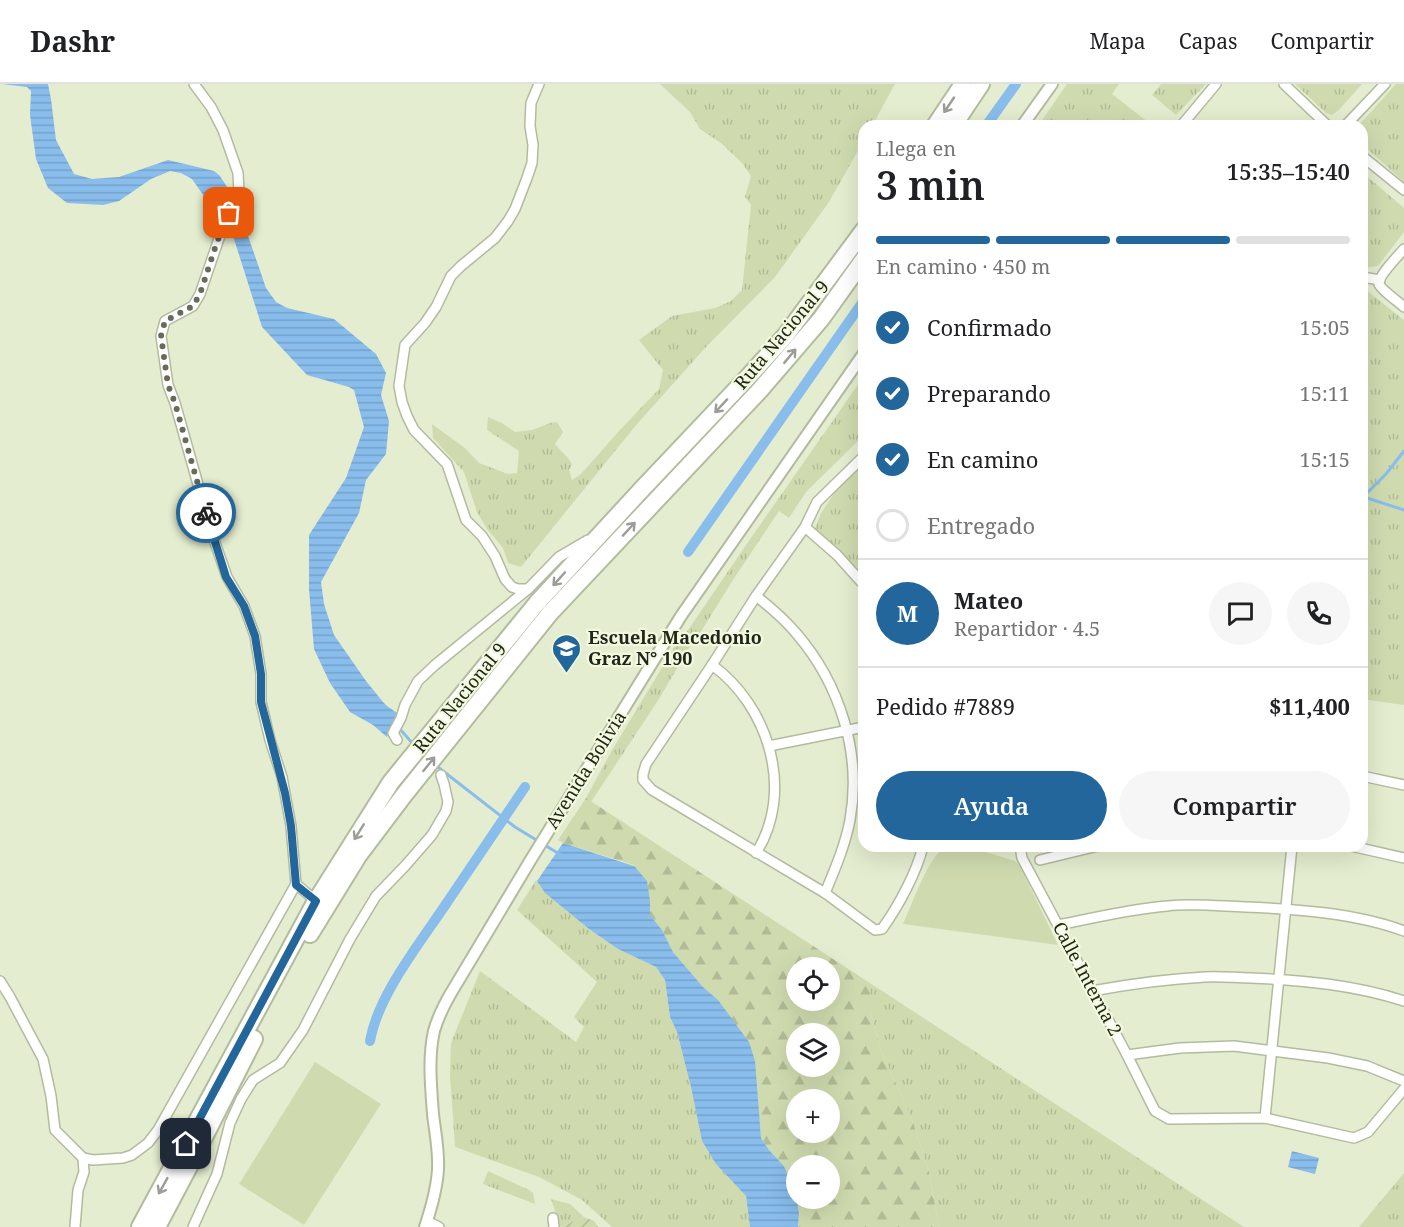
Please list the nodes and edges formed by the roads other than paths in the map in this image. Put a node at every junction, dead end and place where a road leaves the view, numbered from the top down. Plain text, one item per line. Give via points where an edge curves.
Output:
1 (194, 84) edge
2 (539, 84) edge
3 (963, 84) edge
4 (981, 84) edge
5 (1052, 84) edge
6 (1216, 84) edge
7 (1284, 84) edge
8 (1385, 84) edge
9 (939, 120) edge
10 (957, 120) edge
11 (1026, 120) edge
12 (1188, 120) edge
13 (1322, 120) edge
14 (1351, 120) edge
15 (1368, 161) edge
16 (1404, 190) edge
17 (858, 238) edge
18 (1404, 249) edge
19 (858, 267) edge
20 (1368, 278) edge
21 (1380, 280) junction
22 (1404, 307) edge
23 (858, 362) edge
24 (858, 462) edge
25 (805, 527) junction
26 (600, 534) junction
27 (858, 578) edge
28 (528, 589) junction
29 (756, 596) junction
30 (712, 665) junction
31 (447, 727) junction
32 (858, 728) edge
33 (847, 730) junction
34 (398, 740) dead end
35 (769, 747) junction
36 (441, 776) dead end
37 (1368, 777) edge
38 (1404, 785) edge
39 (1368, 850) edge
40 (922, 852) edge
41 (1021, 852) edge
42 (1073, 852) edge
43 (1291, 852) edge
44 (756, 853) junction
45 (1404, 858) edge
46 (1040, 860) dead end
47 (296, 885) junction
48 (825, 893) junction
49 (316, 901) junction
50 (1286, 909) junction
51 (1058, 925) junction
52 (1404, 931) edge
53 (1279, 979) junction
54 (0, 981) edge
55 (1092, 990) junction
56 (1404, 1001) edge
57 (1272, 1050) junction
58 (1127, 1055) junction
59 (1404, 1081) edge
60 (1404, 1089) edge
61 (1265, 1118) junction
62 (83, 1158) junction
63 (426, 1224) edge
64 (75, 1227) edge
65 (140, 1227) edge
66 (157, 1227) edge
67 (193, 1227) edge
68 (439, 1227) edge

1 - 47 street via 223,130 238,173 239,192 200,294 193,306 165,321 161,336 168,385 212,534 226,577 244,606 255,636 261,702 284,787
2 - 28 street via 531,103 532,163 515,209 495,238 451,276 436,307 405,345 399,386 406,417 414,430 447,464 466,520 482,536 512,587
3 -> 9 highway
4 - 10 highway
5 - 11 street
6 - 12 street
7 - 13 street
8 - 14 street
15 - 16 street
17 -> 26 highway, Ruta Nacional 9 via 786,335
18 - 21 street
31 -> 19 highway, Ruta Nacional 9 via 791,356
20 - 21 street
21 - 22 street via 1379,285
23 - 63 street, Avenida Bolivia via 681,616 441,1011 432,1048 431,1088 438,1171
24 - 25 street via 817,502
25 - 27 street
25 - 29 street
26 - 28 street via 559,557
26 -> 31 highway, Ruta Nacional 9 via 537,603
28 - 34 street via 418,681 393,734
29 - 30 street
29 - 33 street via 813,655 840,705
30 - 35 street via 747,701
30 - 44 street via 646,764 643,780 652,790
31 -> 49 highway, Ruta Nacional 9 via 391,783
66 -> 31 highway, Ruta Nacional 9 via 314,928 358,856 404,795
32 - 33 street
33 - 35 street
33 - 48 street via 854,790 851,813 843,849
35 - 44 street via 774,798 764,842
36 - 67 street via 448,802 446,811 432,835 376,896 303,1030 280,1063 254,1080 241,1099 230,1123 217,1174
37 - 38 street
39 - 45 street
40 - 48 street via 882,929 875,930
41 - 51 street, Calle Interna 2
42 - 46 street
43 - 50 street
44 - 48 street
47 - 49 street
47 - 62 street via 148,1143 123,1158
49 -> 65 highway, Ruta Nacional 9
50 - 51 street via 1168,906
50 - 52 street via 1358,918
50 - 53 street
51 - 55 street, Calle Interna 2
53 - 55 street via 1208,977
53 - 56 street via 1349,987
53 - 57 street
54 - 62 street via 43,1059 55,1130
55 - 58 street, Calle Interna 2
57 - 58 street via 1234,1046
57 - 59 street via 1367,1066
57 - 61 street
58 - 61 street, Calle Interna 2 via 1155,1112 1169,1119
60 - 61 street via 1368,1132 1354,1138
62 - 64 street
63 - 68 street

